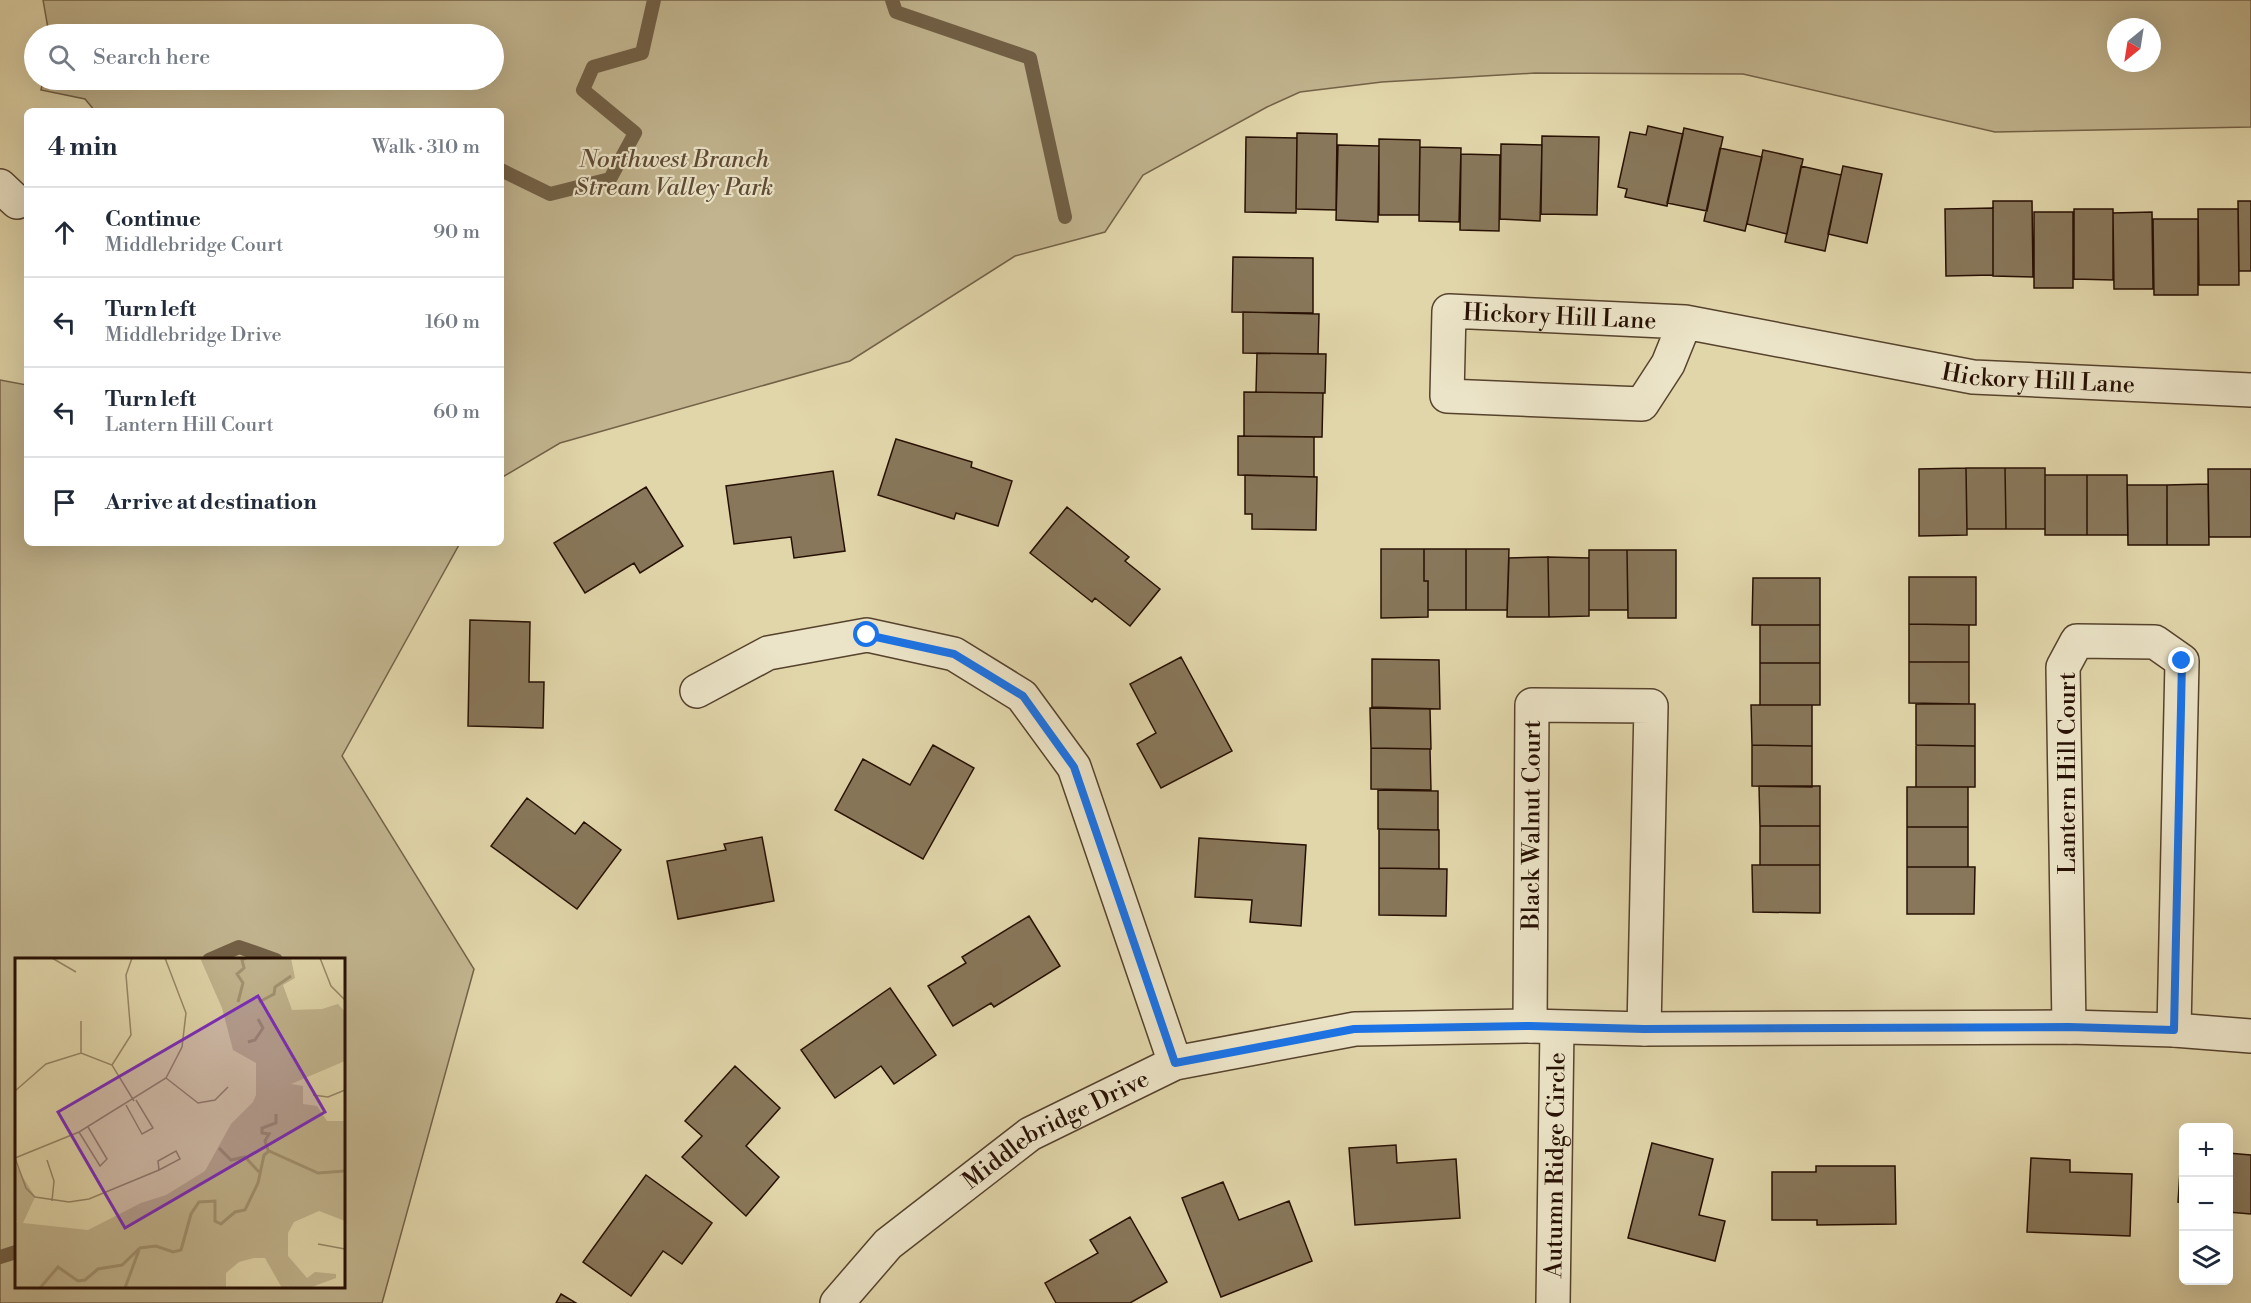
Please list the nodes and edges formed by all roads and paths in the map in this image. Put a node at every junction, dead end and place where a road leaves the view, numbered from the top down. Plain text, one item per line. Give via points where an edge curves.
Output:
1 (1684, 322) junction
2 (2251, 390) edge
3 (697, 691) dead end
4 (1544, 1027) junction
5 (2069, 1027) junction
6 (1644, 1029) junction
7 (2174, 1030) junction
8 (2251, 1036) edge
9 (1175, 1063) junction
10 (837, 1303) edge
11 (1553, 1303) edge

1 - 1 street, Hickory Hill Lane via 1449,311 1447,396 1642,404 1668,364
1 - 2 street, Hickory Hill Lane via 1973,377
3 - 9 street via 768,653 867,635 954,654 1023,696 1074,767
4 - 6 street, Middlebridge Drive
4 - 6 street, Black Walnut Court via 1532,705 1651,706
4 - 9 street, Middlebridge Drive via 1354,1029
4 - 11 street, Autumn Ridge Circle
5 - 6 street, Middlebridge Drive
5 - 7 street, Middlebridge Drive
5 - 7 street, Lantern Hill Court via 2063,667 2077,641 2155,642 2182,661
7 - 8 street, Middlebridge Drive
9 - 10 street, Middlebridge Drive via 1030,1134 888,1244

